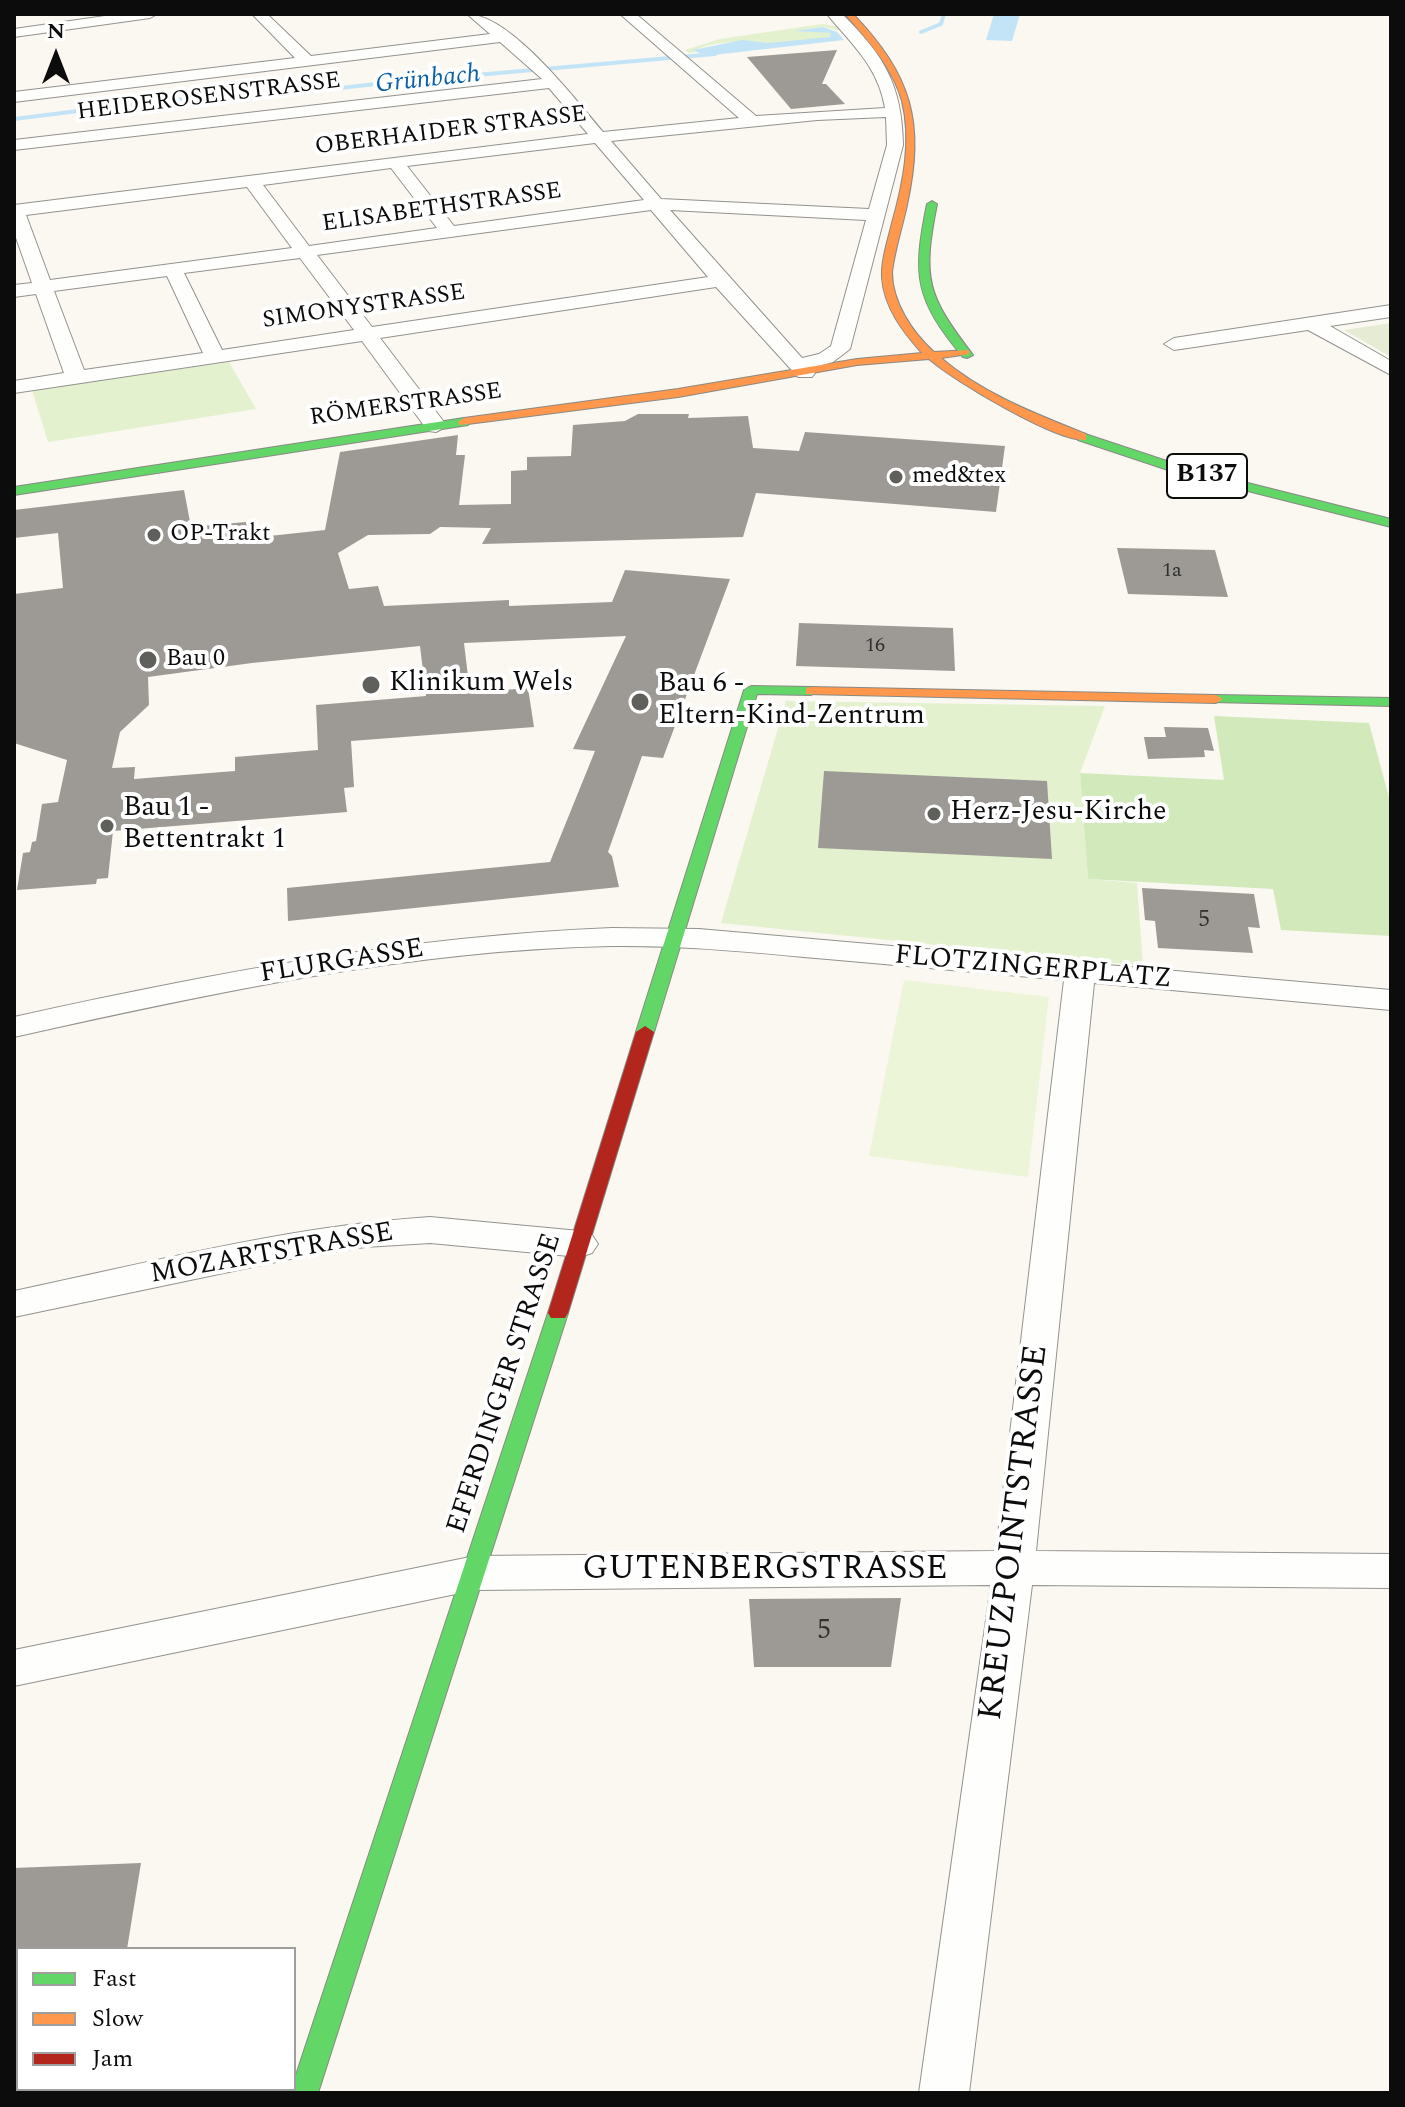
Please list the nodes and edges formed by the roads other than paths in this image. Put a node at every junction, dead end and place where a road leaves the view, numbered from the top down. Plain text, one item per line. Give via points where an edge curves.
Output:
1 (150, 14) edge
2 (259, 14) edge
3 (474, 14) edge
4 (627, 14) edge
5 (837, 17) edge
6 (14, 33) edge
7 (505, 37) junction
8 (307, 61) junction
9 (545, 73) junction
10 (22, 79) dead end
11 (38, 94) junction
12 (14, 97) edge
13 (896, 112) junction
14 (752, 121) junction
15 (600, 137) junction
16 (14, 145) edge
17 (395, 163) junction
18 (251, 181) junction
19 (935, 193) dead end
20 (656, 204) junction
21 (14, 210) edge
22 (877, 215) junction
23 (449, 232) junction
24 (306, 251) junction
25 (173, 269) junction
26 (721, 281) junction
27 (42, 287) junction
28 (14, 291) edge
29 (1391, 311) edge
30 (1314, 325) junction
31 (366, 334) junction
32 (1174, 344) dead end
33 (215, 357) junction
34 (932, 359) junction
35 (801, 369) junction
36 (1391, 369) edge
37 (76, 377) junction
38 (14, 387) edge
39 (1023, 391) dead end
40 (436, 426) junction
41 (14, 491) edge
42 (1391, 504) edge
43 (1391, 523) edge
44 (1390, 705) edge
45 (676, 937) junction
46 (1080, 971) junction
47 (1391, 1000) edge
48 (14, 1027) edge
49 (580, 1244) junction
50 (14, 1304) edge
51 (1014, 1569) junction
52 (1391, 1571) edge
53 (475, 1573) junction
54 (14, 1668) edge
55 (304, 2093) edge
56 (944, 2093) edge

1 - 6 street
2 - 8 street
3 - 7 street
4 - 14 street
5 - 13 street via 876,61
5 - 34 main road, B137 via 887,53 911,100 913,156 887,279 901,323
7 - 8 street
7 - 9 street
8 - 11 street
9 - 15 street
9 - 16 street, HEIDEROSENSTRASSE
10 - 11 street
11 - 12 street
13 - 14 street, OBERHAIDER STRASSE
13 - 22 street via 895,145
14 - 15 street, OBERHAIDER STRASSE
15 - 17 street, OBERHAIDER STRASSE
15 - 20 street
17 - 18 street, OBERHAIDER STRASSE
17 - 23 street
18 - 21 street, OBERHAIDER STRASSE
18 - 24 street
19 - 34 main road, RÖMERSTRASSE via 920,279 931,312 972,359
20 - 22 street, ELISABETHSTRASSE
20 - 23 street, ELISABETHSTRASSE
20 - 26 street
21 - 27 street
22 - 35 street via 840,349
23 - 24 street, ELISABETHSTRASSE
24 - 25 street, ELISABETHSTRASSE
24 - 31 street
25 - 27 street, ELISABETHSTRASSE
25 - 33 street
26 - 31 street, SIMONYSTRASSE
26 - 35 street
27 - 28 street, ELISABETHSTRASSE
27 - 37 street
29 - 30 street
30 - 32 street
30 - 36 street
31 - 33 street, SIMONYSTRASSE
31 - 40 street
33 - 37 street, SIMONYSTRASSE
34 - 35 main road, RÖMERSTRASSE
34 - 43 main road, B137 via 979,392 1113,449
35 - 40 main road, RÖMERSTRASSE
37 - 38 street, SIMONYSTRASSE
39 - 42 main road, B137 via 1089,422 1160,445
40 - 41 main road, RÖMERSTRASSE
44 - 45 main road, EFERDINGER STRASSE via 751,690
45 - 46 street, FLOTZINGERPLATZ
45 - 48 street, FLURGASSE via 492,943 393,954 211,984
45 - 49 main road, EFERDINGER STRASSE
46 - 47 street, FLOTZINGERPLATZ
46 - 51 street, KREUZPOINTSTRASSE
49 - 50 street, MOZARTSTRASSE via 430,1230 365,1234
49 - 53 main road, EFERDINGER STRASSE
51 - 52 street, GUTENBERGSTRASSE
51 - 53 street, GUTENBERGSTRASSE
51 - 56 street, KREUZPOINTSTRASSE
53 - 54 street, GUTENBERGSTRASSE
53 - 55 main road, EFERDINGER STRASSE

